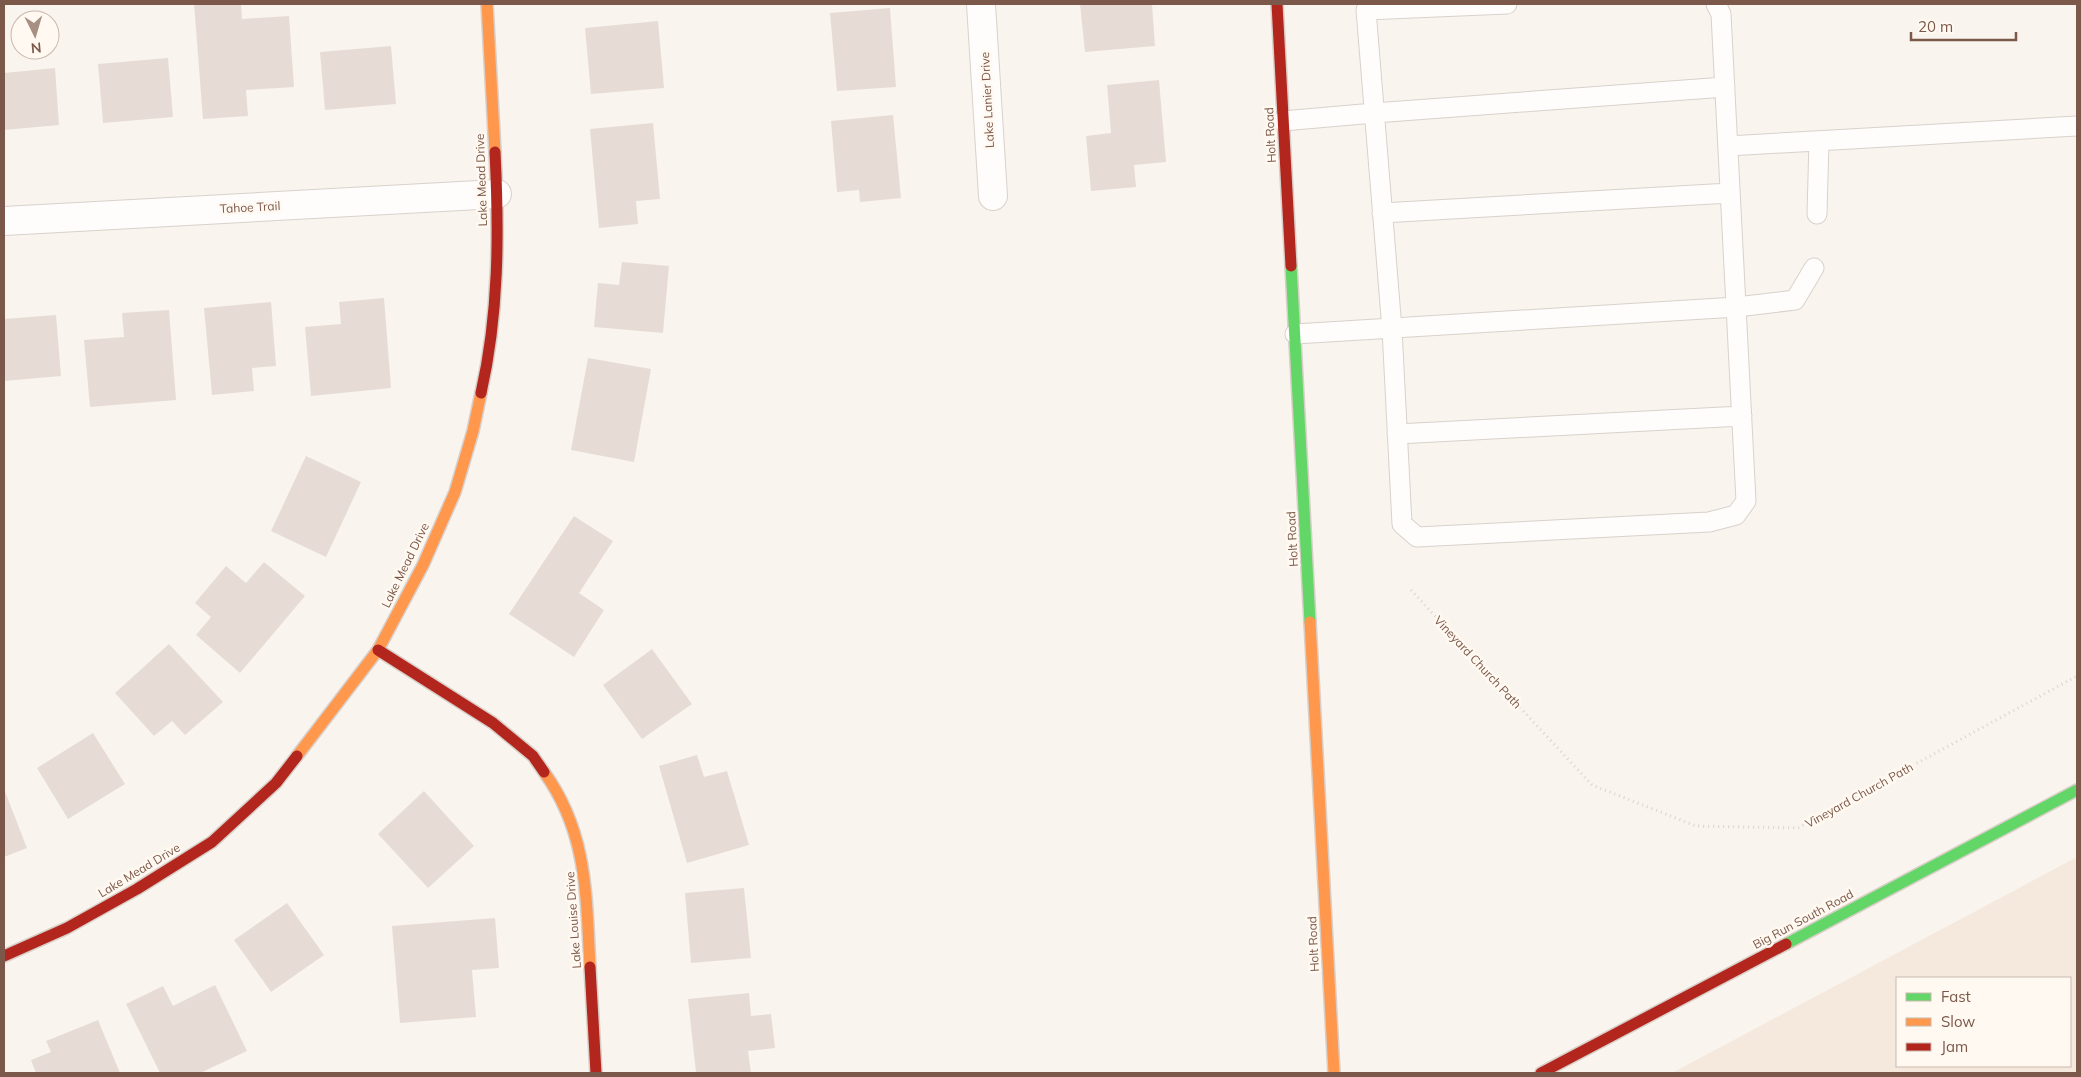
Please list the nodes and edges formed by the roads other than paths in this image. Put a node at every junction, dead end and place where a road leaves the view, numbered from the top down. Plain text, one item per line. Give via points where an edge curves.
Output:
1 (487, 4) edge
2 (981, 4) edge
3 (1277, 4) edge
4 (1507, 4) edge
5 (1716, 4) edge
6 (1725, 87) junction
7 (1374, 113) junction
8 (1284, 121) junction
9 (2077, 126) edge
10 (1819, 141) junction
11 (1728, 146) junction
12 (1730, 193) junction
13 (497, 194) junction
14 (993, 196) dead end
15 (1382, 213) junction
16 (1817, 214) dead end
17 (4, 221) edge
18 (1814, 268) dead end
19 (1737, 308) junction
20 (1392, 330) junction
21 (1295, 334) junction
22 (1742, 416) junction
23 (1397, 434) junction
24 (378, 650) junction
25 (2077, 790) edge
26 (4, 956) edge
27 (596, 1073) edge
28 (1334, 1073) edge
29 (1541, 1073) edge

1 - 13 street, Lake Mead Drive
2 - 14 street, Lake Lanier Drive
3 - 8 street, Holt Road
4 - 7 lane via 1366,10
5 - 6 lane via 1721,14
6 - 7 lane
6 - 11 lane
7 - 8 lane
7 - 15 lane
8 - 21 street, Holt Road
9 - 10 lane
10 - 11 lane
10 - 16 lane
11 - 12 lane
12 - 15 lane
12 - 19 lane
13 - 17 street, Tahoe Trail
13 - 24 street, Lake Mead Drive via 495,312 473,431 455,492
15 - 20 lane
18 - 19 lane via 1795,300
19 - 20 lane
19 - 22 lane
20 - 21 lane
20 - 23 lane
21 - 28 street, Holt Road
22 - 23 lane
22 - 23 lane via 1746,501 1736,515 1690,523 1417,537 1402,524
24 - 26 street, Lake Mead Drive via 276,783 212,842 67,928
24 - 27 street, Lake Louise Drive via 493,723 533,756 558,791 577,837 586,880
25 - 29 street, Big Run South Road

